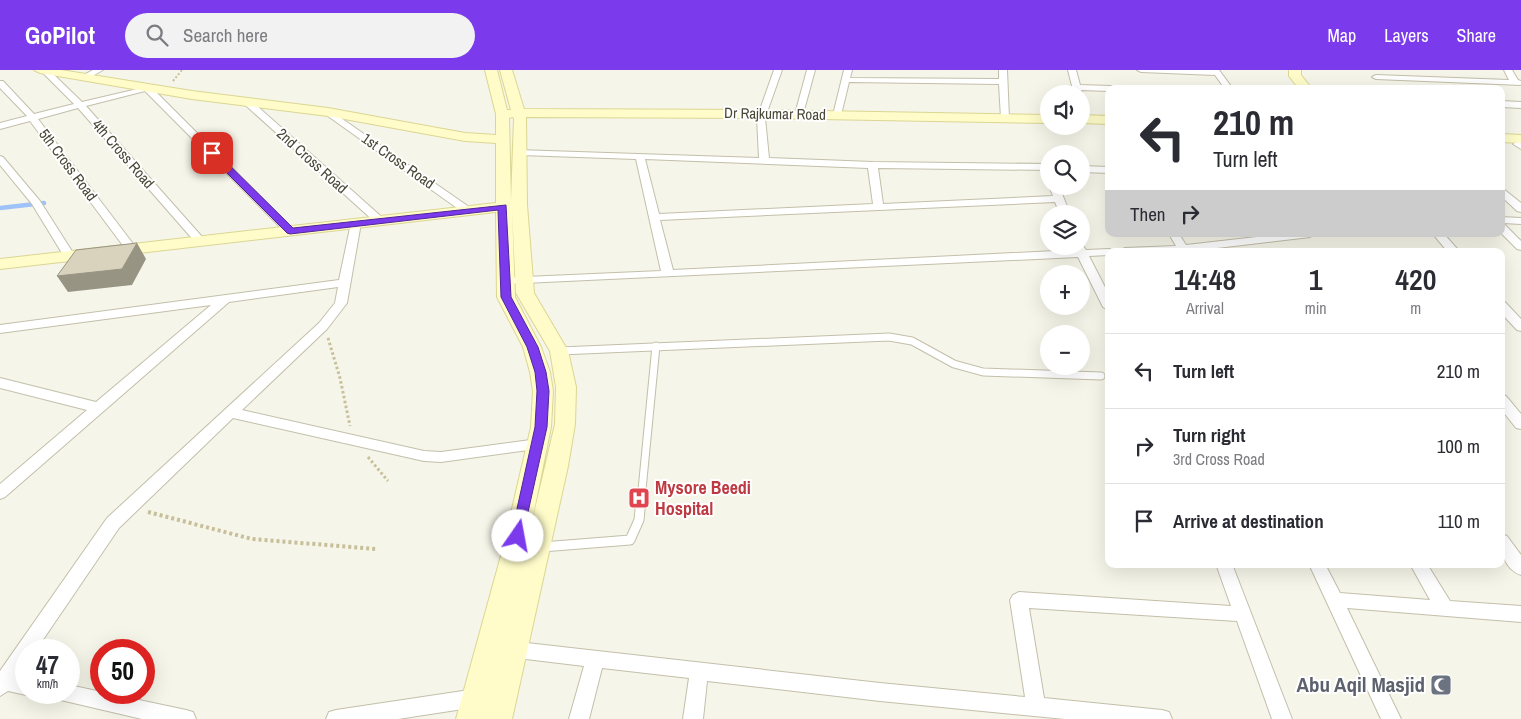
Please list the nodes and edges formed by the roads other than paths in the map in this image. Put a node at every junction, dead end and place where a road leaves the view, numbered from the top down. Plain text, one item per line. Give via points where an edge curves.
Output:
1 (42, 70) edge
2 (99, 70) edge
3 (492, 70) edge
4 (506, 70) edge
5 (778, 70) edge
6 (811, 70) edge
7 (848, 70) edge
8 (950, 70) edge
9 (1003, 70) edge
10 (1072, 70) edge
11 (1141, 70) edge
12 (1155, 70) edge
13 (1295, 70) edge
14 (1508, 70) edge
15 (1217, 72) edge
16 (1376, 73) edge
17 (84, 77) junction
18 (846, 80) junction
19 (950, 82) junction
20 (1004, 82) junction
21 (0, 83) edge
22 (1518, 83) edge
23 (1076, 85) edge
24 (1226, 85) edge
25 (1303, 85) edge
26 (1385, 85) edge
27 (147, 88) junction
28 (1105, 89) edge
29 (1090, 90) edge
30 (245, 100) junction
31 (1505, 104) edge
32 (80, 105) junction
33 (1521, 105) edge
34 (328, 112) junction
35 (799, 114) junction
36 (837, 115) junction
37 (762, 116) junction
38 (32, 117) junction
39 (1005, 118) junction
40 (1040, 119) edge
41 (1090, 119) edge
42 (1105, 120) edge
43 (509, 121) junction
44 (1040, 124) edge
45 (1090, 124) edge
46 (1105, 124) edge
47 (0, 126) edge
48 (1505, 139) edge
49 (1505, 143) edge
50 (1520, 143) edge
51 (520, 152) junction
52 (640, 157) junction
53 (0, 159) edge
54 (764, 162) junction
55 (873, 165) junction
56 (1040, 169) edge
57 (1090, 169) edge
58 (1105, 170) edge
59 (1505, 194) edge
60 (1057, 195) edge
61 (1059, 199) junction
62 (37, 205) joint
63 (1061, 205) edge
64 (511, 206) junction
65 (878, 206) junction
66 (1521, 209) edge
67 (468, 211) junction
68 (655, 217) junction
69 (1505, 220) edge
70 (380, 221) junction
71 (1521, 221) edge
72 (356, 223) junction
73 (1505, 230) edge
74 (290, 231) junction
75 (1176, 237) edge
76 (1264, 237) edge
77 (1441, 237) edge
78 (200, 241) junction
79 (1521, 246) edge
80 (1182, 248) edge
81 (1195, 248) edge
82 (1451, 248) edge
83 (131, 249) junction
84 (1090, 250) edge
85 (1040, 251) edge
86 (1105, 252) edge
87 (1082, 255) edge
88 (69, 256) junction
89 (0, 264) edge
90 (668, 274) junction
91 (526, 280) junction
92 (505, 282) junction
93 (345, 283) junction
94 (1105, 297) edge
95 (225, 299) junction
96 (1505, 309) edge
97 (1521, 327) edge
98 (0, 329) edge
99 (656, 346) junction
100 (559, 351) junction
101 (1101, 376) dead end
102 (0, 383) edge
103 (1505, 404) edge
104 (99, 408) junction
105 (231, 413) junction
106 (1521, 424) edge
107 (538, 444) junction
108 (0, 492) edge
109 (1505, 546) edge
110 (538, 547) junction
111 (1226, 568) edge
112 (1319, 568) edge
113 (1420, 568) edge
114 (1521, 568) edge
115 (1334, 600) junction
116 (1445, 608) junction
117 (1243, 614) junction
118 (1521, 614) edge
119 (488, 649) junction
120 (516, 650) junction
121 (595, 658) junction
122 (699, 670) junction
123 (1, 682) edge
124 (15, 684) edge
125 (80, 696) edge
126 (476, 698) junction
127 (1036, 707) junction
128 (186, 719) edge
129 (336, 719) edge
130 (470, 719) edge
131 (498, 719) edge
132 (579, 719) edge
133 (693, 719) edge
134 (1162, 719) edge
135 (1282, 719) edge
136 (1390, 719) edge

1 - 17 main road, Dr Rajkumar Road
1 - 32 street, 4th Cross Road
2 - 17 street
3 - 43 main road
4 - 43 main road
5 - 37 street
6 - 35 street
7 - 18 street
8 - 19 street
9 - 20 street
10 - 23 street
11 - 12 street
12 - 15 street
13 - 25 main road via 1295,76
14 - 22 street
15 - 24 street
16 - 22 street
16 - 26 street
17 - 27 main road, Dr Rajkumar Road
18 - 19 street
18 - 36 street
19 - 20 street
20 - 39 street
21 - 38 street, 5th Cross Road
27 - 30 main road, Dr Rajkumar Road
27 - 32 street
27 - 74 street
28 - 29 street
30 - 34 main road, Dr Rajkumar Road
30 - 70 street, 2nd Cross Road
31 - 33 street
32 - 38 street
32 - 78 street, 4th Cross Road
34 - 43 main road, Dr Rajkumar Road via 465,137
34 - 67 street, 1st Cross Road
35 - 36 main road, Dr Rajkumar Road
35 - 37 main road, Dr Rajkumar Road
36 - 39 main road, Dr Rajkumar Road
37 - 43 main road, Dr Rajkumar Road
37 - 44 main road, Dr Rajkumar Road
37 - 54 street
38 - 47 street
38 - 83 street, 5th Cross Road
39 - 40 main road, Dr Rajkumar Road
41 - 42 main road
43 - 51 main road
43 - 64 main road
45 - 46 main road
48 - 50 main road
49 - 50 main road
51 - 52 street
51 - 64 main road
52 - 54 street
52 - 68 street
53 - 62 street
54 - 55 street
55 - 56 street
55 - 65 street
57 - 58 street
59 - 66 street
60 - 61 street
61 - 63 street
61 - 65 street
62 - 88 street
64 - 67 main road
64 - 91 main road
64 - 92 main road
65 - 68 street
67 - 70 main road
68 - 90 street
69 - 71 street
70 - 72 main road
72 - 74 main road
72 - 93 street
73 - 79 street
74 - 78 main road
75 - 80 street
76 - 81 street
77 - 82 street
78 - 83 main road
83 - 88 main road
84 - 86 street
85 - 90 street
87 - 94 street
88 - 89 main road
90 - 91 street
91 - 92 street
91 - 100 main road via 526,293
92 - 107 main road via 506,297 532,347 540,372 543,391
93 - 95 street
93 - 105 street via 341,303 323,326
95 - 98 street
95 - 104 street
96 - 97 street
99 - 100 lane
99 - 101 lane via 889,337 912,341 954,364 983,372
99 - 110 lane via 639,520 630,540
100 - 110 main road via 566,387 565,424
102 - 104 street
103 - 106 street
104 - 108 street
105 - 107 street via 424,456 441,457
105 - 123 street via 113,524
107 - 119 main road
109 - 114 street
110 - 120 main road
111 - 117 street
112 - 115 street
113 - 116 street
115 - 116 street
115 - 136 street
116 - 118 street
117 - 127 street via 1018,600
117 - 135 street
119 - 120 street
119 - 126 main road
120 - 121 street
120 - 131 main road
121 - 122 street
121 - 132 street
122 - 127 street
122 - 133 street
123 - 124 street
125 - 128 street
126 - 129 street
126 - 130 main road
127 - 134 street

